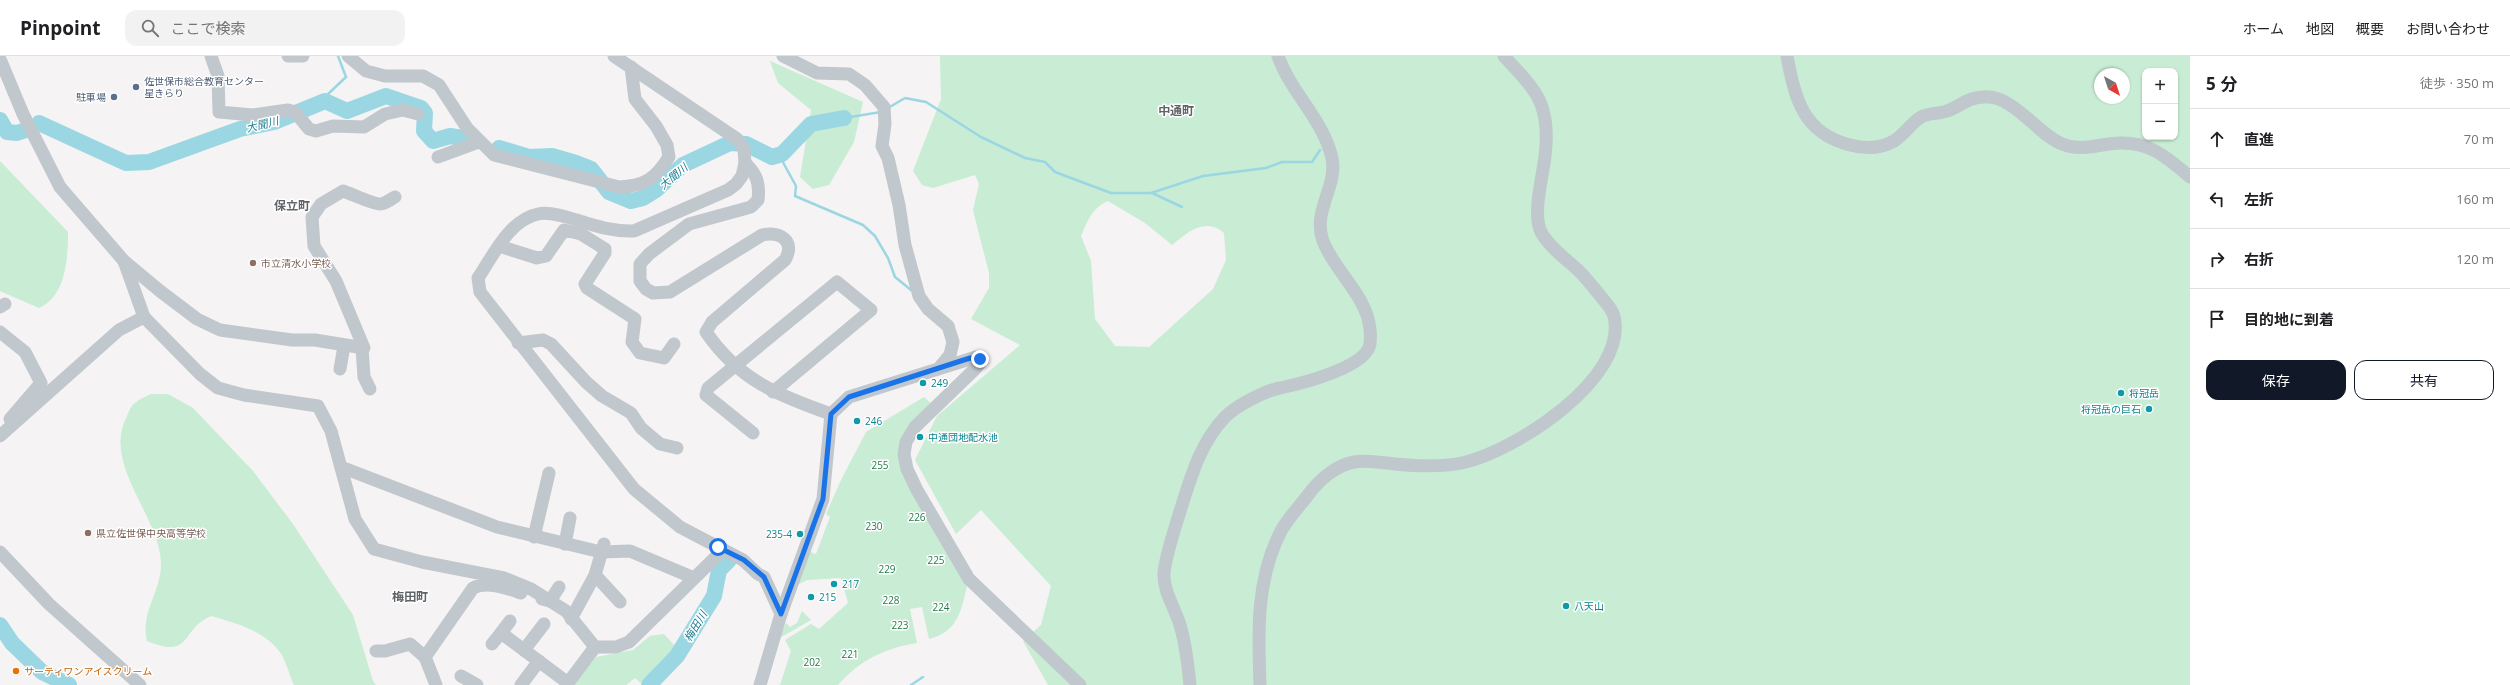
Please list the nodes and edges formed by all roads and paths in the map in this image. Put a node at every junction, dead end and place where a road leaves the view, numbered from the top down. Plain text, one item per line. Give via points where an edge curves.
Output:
1 (211, 56) edge
2 (288, 56) edge
3 (303, 56) edge
4 (348, 56) edge
5 (614, 56) edge
6 (784, 56) edge
7 (1278, 56) edge
8 (1504, 56) edge
9 (1786, 56) edge
10 (0, 59) edge
11 (631, 67) junction
12 (418, 114) dead end
13 (479, 142) junction
14 (438, 157) dead end
15 (745, 163) junction
16 (2190, 177) edge
17 (395, 197) dead end
18 (499, 246) junction
19 (124, 261) junction
20 (144, 317) junction
21 (0, 332) edge
22 (518, 343) junction
23 (674, 344) dead end
24 (344, 346) junction
25 (362, 348) junction
26 (733, 366) junction
27 (939, 368) junction
28 (340, 369) dead end
29 (370, 389) dead end
30 (773, 392) junction
31 (831, 414) junction
32 (753, 433) dead end
33 (0, 436) edge
34 (677, 448) dead end
35 (341, 467) junction
36 (549, 474) dead end
37 (570, 518) dead end
38 (534, 537) junction
39 (566, 544) junction
40 (603, 548) junction
41 (723, 550) junction
42 (0, 552) edge
43 (595, 575) junction
44 (694, 578) junction
45 (559, 587) dead end
46 (785, 591) junction
47 (550, 601) junction
48 (620, 602) dead end
49 (571, 619) junction
50 (510, 621) dead end
51 (543, 629) dead end
52 (501, 633) junction
53 (492, 644) dead end
54 (595, 647) junction
55 (376, 650) dead end
56 (524, 650) junction
57 (425, 657) junction
58 (539, 661) junction
59 (140, 685) edge
60 (436, 685) edge
61 (521, 685) edge
62 (760, 685) edge
63 (1080, 685) edge
64 (1190, 685) edge
65 (1260, 685) edge

1 - 12 street via 218,76 219,112 253,115 288,110 295,112 310,129 316,131 333,126 364,127 385,114 403,110
2 - 3 street
4 - 13 street via 366,71 385,76 423,76 439,85
5 - 11 street
6 - 27 street via 817,73 849,74 865,85 884,107 882,146 888,158 905,245 919,296 928,309 948,326 954,342 950,355
7 - 64 street via 1291,85 1320,127 1332,158 1331,180 1320,213 1320,227 1330,254 1364,303 1370,344 1367,351 1354,362 1328,375 1281,387 1245,403 1226,416 1203,448 1193,470 1167,554 1164,575 1166,590 1179,622 1188,658
8 - 65 street via 1537,96 1542,106 1546,127 1545,155 1540,179 1540,231 1560,255 1584,276 1612,310 1615,331 1611,348 1600,371 1580,395 1547,422 1480,457 1435,466 1354,462 1338,467 1310,490 1282,529 1269,556 1259,617
9 - 16 street via 1793,89 1805,114 1820,133 1832,140 1872,149 1893,142 1921,117 1948,111 1966,100 1986,96 2007,103 2021,112 2044,134 2068,146 2088,149 2111,144 2136,143 2154,149
10 - 19 street via 23,114 60,187
11 - 13 street via 635,99 656,126 667,145 669,157 658,174 638,186 619,187 494,155
11 - 15 street via 741,144
13 - 14 street
15 - 18 street via 742,176 728,190 634,231 620,232 565,216 538,214 522,220
15 - 26 street via 756,175 758,200 751,207 689,224 648,254 640,264 639,274 640,281 646,289 653,293 670,292 762,235 772,233 784,238 789,253 785,260 712,322 706,332
17 - 25 street via 382,204 372,203 343,191 321,204 312,217 314,246 342,293
18 - 22 street via 478,278 478,287
18 - 23 street via 537,258 546,256 564,230 581,234 605,249 585,284 587,288 636,319 632,342 640,353 664,358
19 - 20 street
19 - 24 street via 197,319 220,330 292,340 315,340
20 - 33 street via 119,330
20 - 35 street via 200,374 218,388 244,395 318,406 331,431
21 - 33 street via 25,352 41,383 9,420
22 - 34 street via 544,340 551,344 586,382 602,396 631,413 641,428 660,444
22 - 41 street via 634,489 680,527
24 - 25 street
24 - 28 street
25 - 29 street via 364,377
26 - 30 street
26 - 30 street via 837,282 871,310
26 - 32 street via 708,388 706,395
27 - 31 street via 849,397
27 - 63 street via 970,358 980,359 975,369 914,427 906,442 904,454 910,476 969,579
30 - 31 street
31 - 46 street via 823,499
35 - 38 street via 497,527
35 - 47 street via 355,519 374,549 422,562 504,578 531,589
36 - 38 street
37 - 39 street
38 - 39 street
39 - 40 street
40 - 43 street
40 - 44 street via 630,552
41 - 44 street
41 - 46 street via 744,560
42 - 59 street via 49,604
43 - 48 street
43 - 49 street
44 - 54 street via 629,642 616,647
45 - 47 street
46 - 62 street via 775,614 775,641
47 - 49 street via 566,611
47 - 57 street via 504,588 480,585 473,588
49 - 54 street
50 - 52 street
51 - 56 street
52 - 53 street
52 - 56 street
54 - 58 street via 568,683
55 - 57 street via 385,651 410,644
56 - 58 street
57 - 60 street
58 - 61 street

